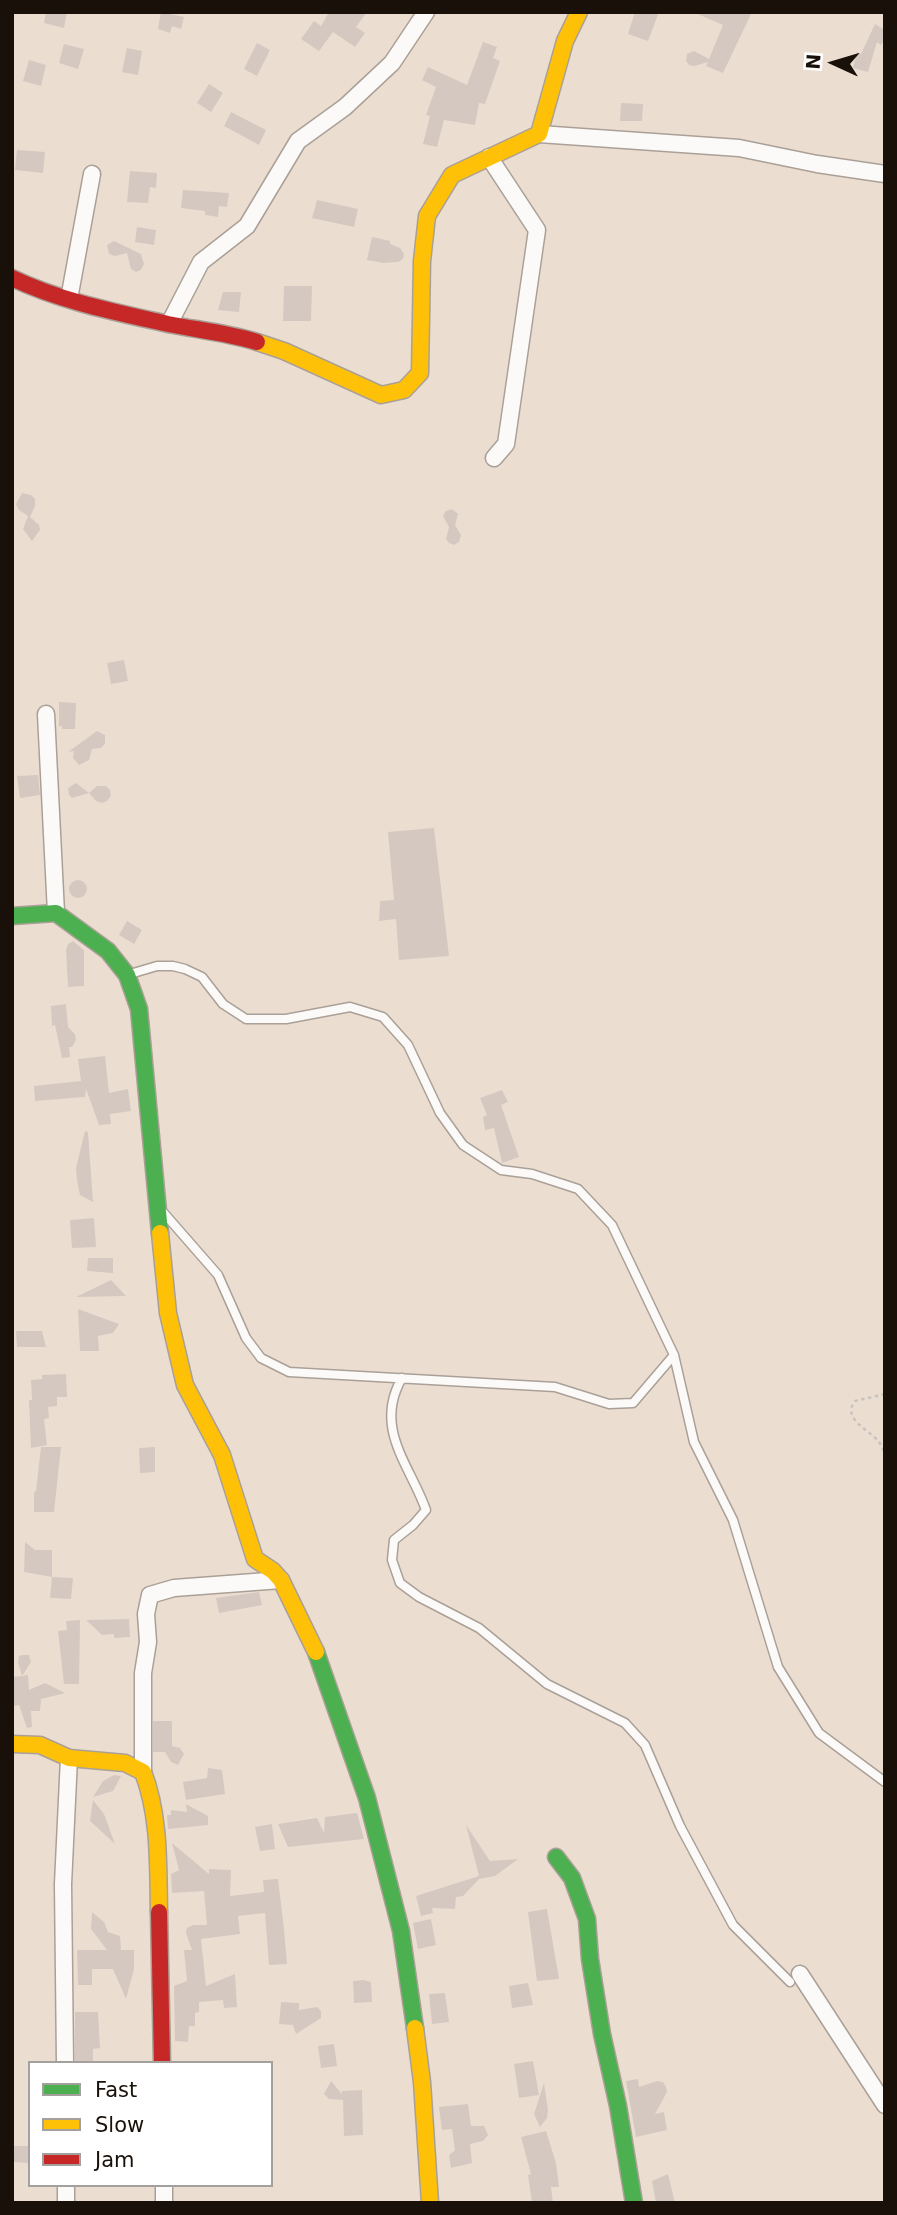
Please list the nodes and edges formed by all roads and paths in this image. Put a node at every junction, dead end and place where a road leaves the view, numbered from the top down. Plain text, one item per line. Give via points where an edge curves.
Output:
1 (426, 12) edge
2 (579, 12) edge
3 (538, 134) junction
4 (489, 157) junction
5 (92, 174) dead end
6 (885, 174) edge
7 (12, 278) edge
8 (69, 299) junction
9 (169, 324) junction
10 (494, 458) dead end
11 (46, 714) dead end
12 (56, 913) junction
13 (12, 916) edge
14 (127, 975) junction
15 (159, 1208) junction
16 (674, 1355) junction
17 (402, 1378) junction
18 (885, 1394) edge
19 (885, 1453) edge
20 (281, 1580) junction
21 (12, 1744) edge
22 (69, 1758) junction
23 (143, 1772) junction
24 (885, 1782) edge
25 (555, 1857) dead end
26 (795, 1978) joint
27 (65, 2061) edge
28 (162, 2061) edge
29 (885, 2105) edge
30 (430, 2203) edge
31 (634, 2203) edge

1 - 9 street via 392,63 345,107 298,141 247,226 201,262
2 - 3 street via 565,41
3 - 4 street
3 - 6 street via 739,148
4 - 9 street via 452,175 427,216 420,373 404,390 381,395 284,351 232,334
4 - 10 street via 537,229 506,444
5 - 8 street
7 - 8 street
8 - 9 street
11 - 12 street
12 - 13 street
12 - 14 street via 108,951
14 - 15 street via 138,1009
14 - 16 lane via 157,967 185,969 202,977 223,1004 246,1019 286,1019 350,1007 383,1017 408,1045 440,1113 463,1145 501,1170 532,1174 578,1189 612,1225
15 - 17 lane via 218,1275 246,1338 261,1358 289,1372
15 - 20 street via 168,1312 185,1385 222,1455 255,1559
16 - 17 lane via 633,1403 609,1404 555,1387
16 - 24 lane via 694,1442 733,1520 778,1667 819,1733
17 - 26 lane via 390,1418 397,1451 426,1510 394,1540 391,1560 400,1583 480,1628 547,1684 625,1723 645,1745 680,1826 733,1925
18 - 19 path via 855,1401 851,1410 853,1419
20 - 23 street via 174,1588 150,1595 143,1673
20 - 30 street via 312,1642 368,1798 401,1931 422,2082
21 - 22 street via 40,1745
22 - 23 street via 125,1763
22 - 27 street via 63,1884
23 - 28 street via 158,1855
25 - 31 street via 572,1878 587,1919 602,2034
26 - 29 street

